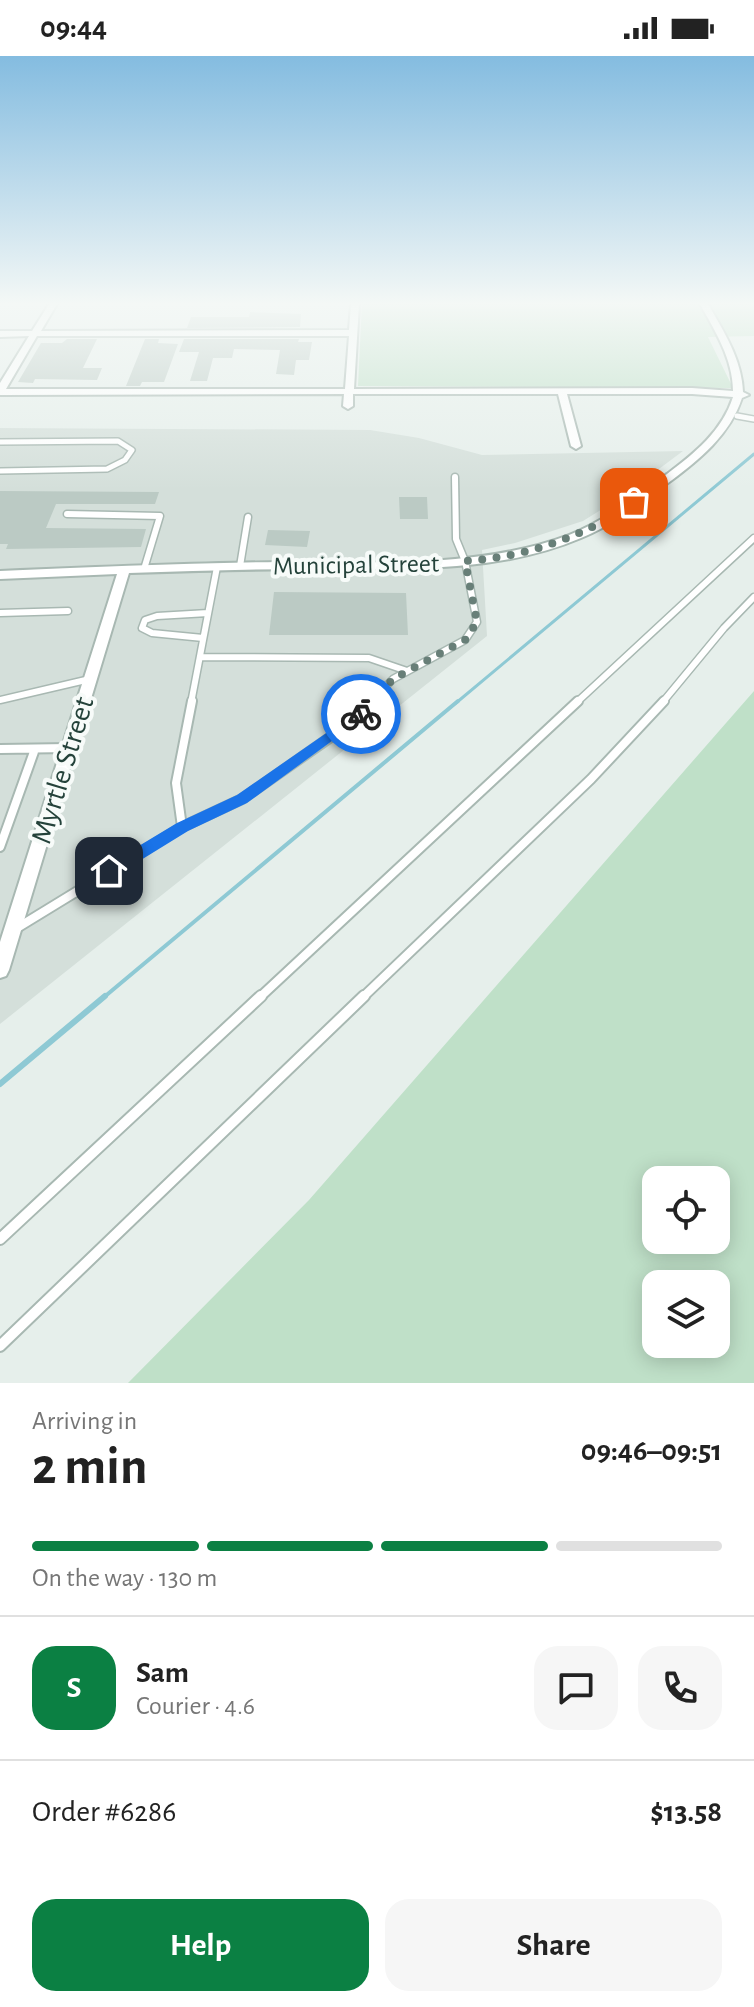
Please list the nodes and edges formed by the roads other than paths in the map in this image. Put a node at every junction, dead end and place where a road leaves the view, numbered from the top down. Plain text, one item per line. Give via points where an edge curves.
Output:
1 (16, 366) edge
2 (351, 366) edge
3 (738, 366) edge
4 (562, 391) junction
5 (0, 392) edge
6 (350, 392) junction
7 (744, 395) junction
8 (348, 406) dead end
9 (737, 416) junction
10 (754, 419) edge
11 (0, 442) edge
12 (576, 446) dead end
13 (0, 471) edge
14 (455, 477) dead end
15 (67, 514) dead end
16 (248, 517) dead end
17 (754, 538) edge
18 (465, 561) junction
19 (240, 566) junction
20 (217, 567) junction
21 (144, 569) junction
22 (124, 570) junction
23 (1, 577) edge
24 (754, 597) edge
25 (68, 611) dead end
26 (0, 613) edge
27 (208, 613) junction
28 (203, 638) junction
29 (200, 657) junction
30 (407, 671) junction
31 (90, 679) junction
32 (0, 700) edge
33 (69, 748) junction
34 (0, 749) edge
35 (35, 749) junction
36 (182, 827) junction
37 (0, 847) edge
38 (12, 931) junction
39 (0, 970) edge
40 (0, 1239) edge
41 (0, 1346) edge

1 - 5 street
2 - 6 street
3 - 7 street
4 - 6 street
4 - 7 street
4 - 12 street
5 - 6 street
6 - 8 street
7 - 9 street, Municipal Street
9 - 10 lane
9 - 18 street, Municipal Street via 710,447 595,527 525,552
11 - 13 lane via 118,441 132,450 107,469
14 - 18 lane via 456,539
15 - 21 lane via 160,516
16 - 19 lane
17 - 40 lane
18 - 19 street, Municipal Street
18 - 30 lane via 477,622 465,640
19 - 20 street, Municipal Street
20 - 21 street, Municipal Street
20 - 27 lane
21 - 22 street, Municipal Street
22 - 23 street, Municipal Street
22 - 31 street, Myrtle Street
24 - 41 lane via 591,779
25 - 26 lane
27 - 28 lane
27 - 28 lane via 157,616 145,620 142,628
28 - 29 lane
29 - 30 lane via 369,658
29 - 36 lane via 176,783
30 - 36 lane via 355,720 268,781
31 - 32 lane
31 - 33 street, Myrtle Street
33 - 35 lane
33 - 38 street, Myrtle Street
34 - 35 lane
35 - 37 lane
36 - 38 lane
38 - 39 street, Myrtle Street

